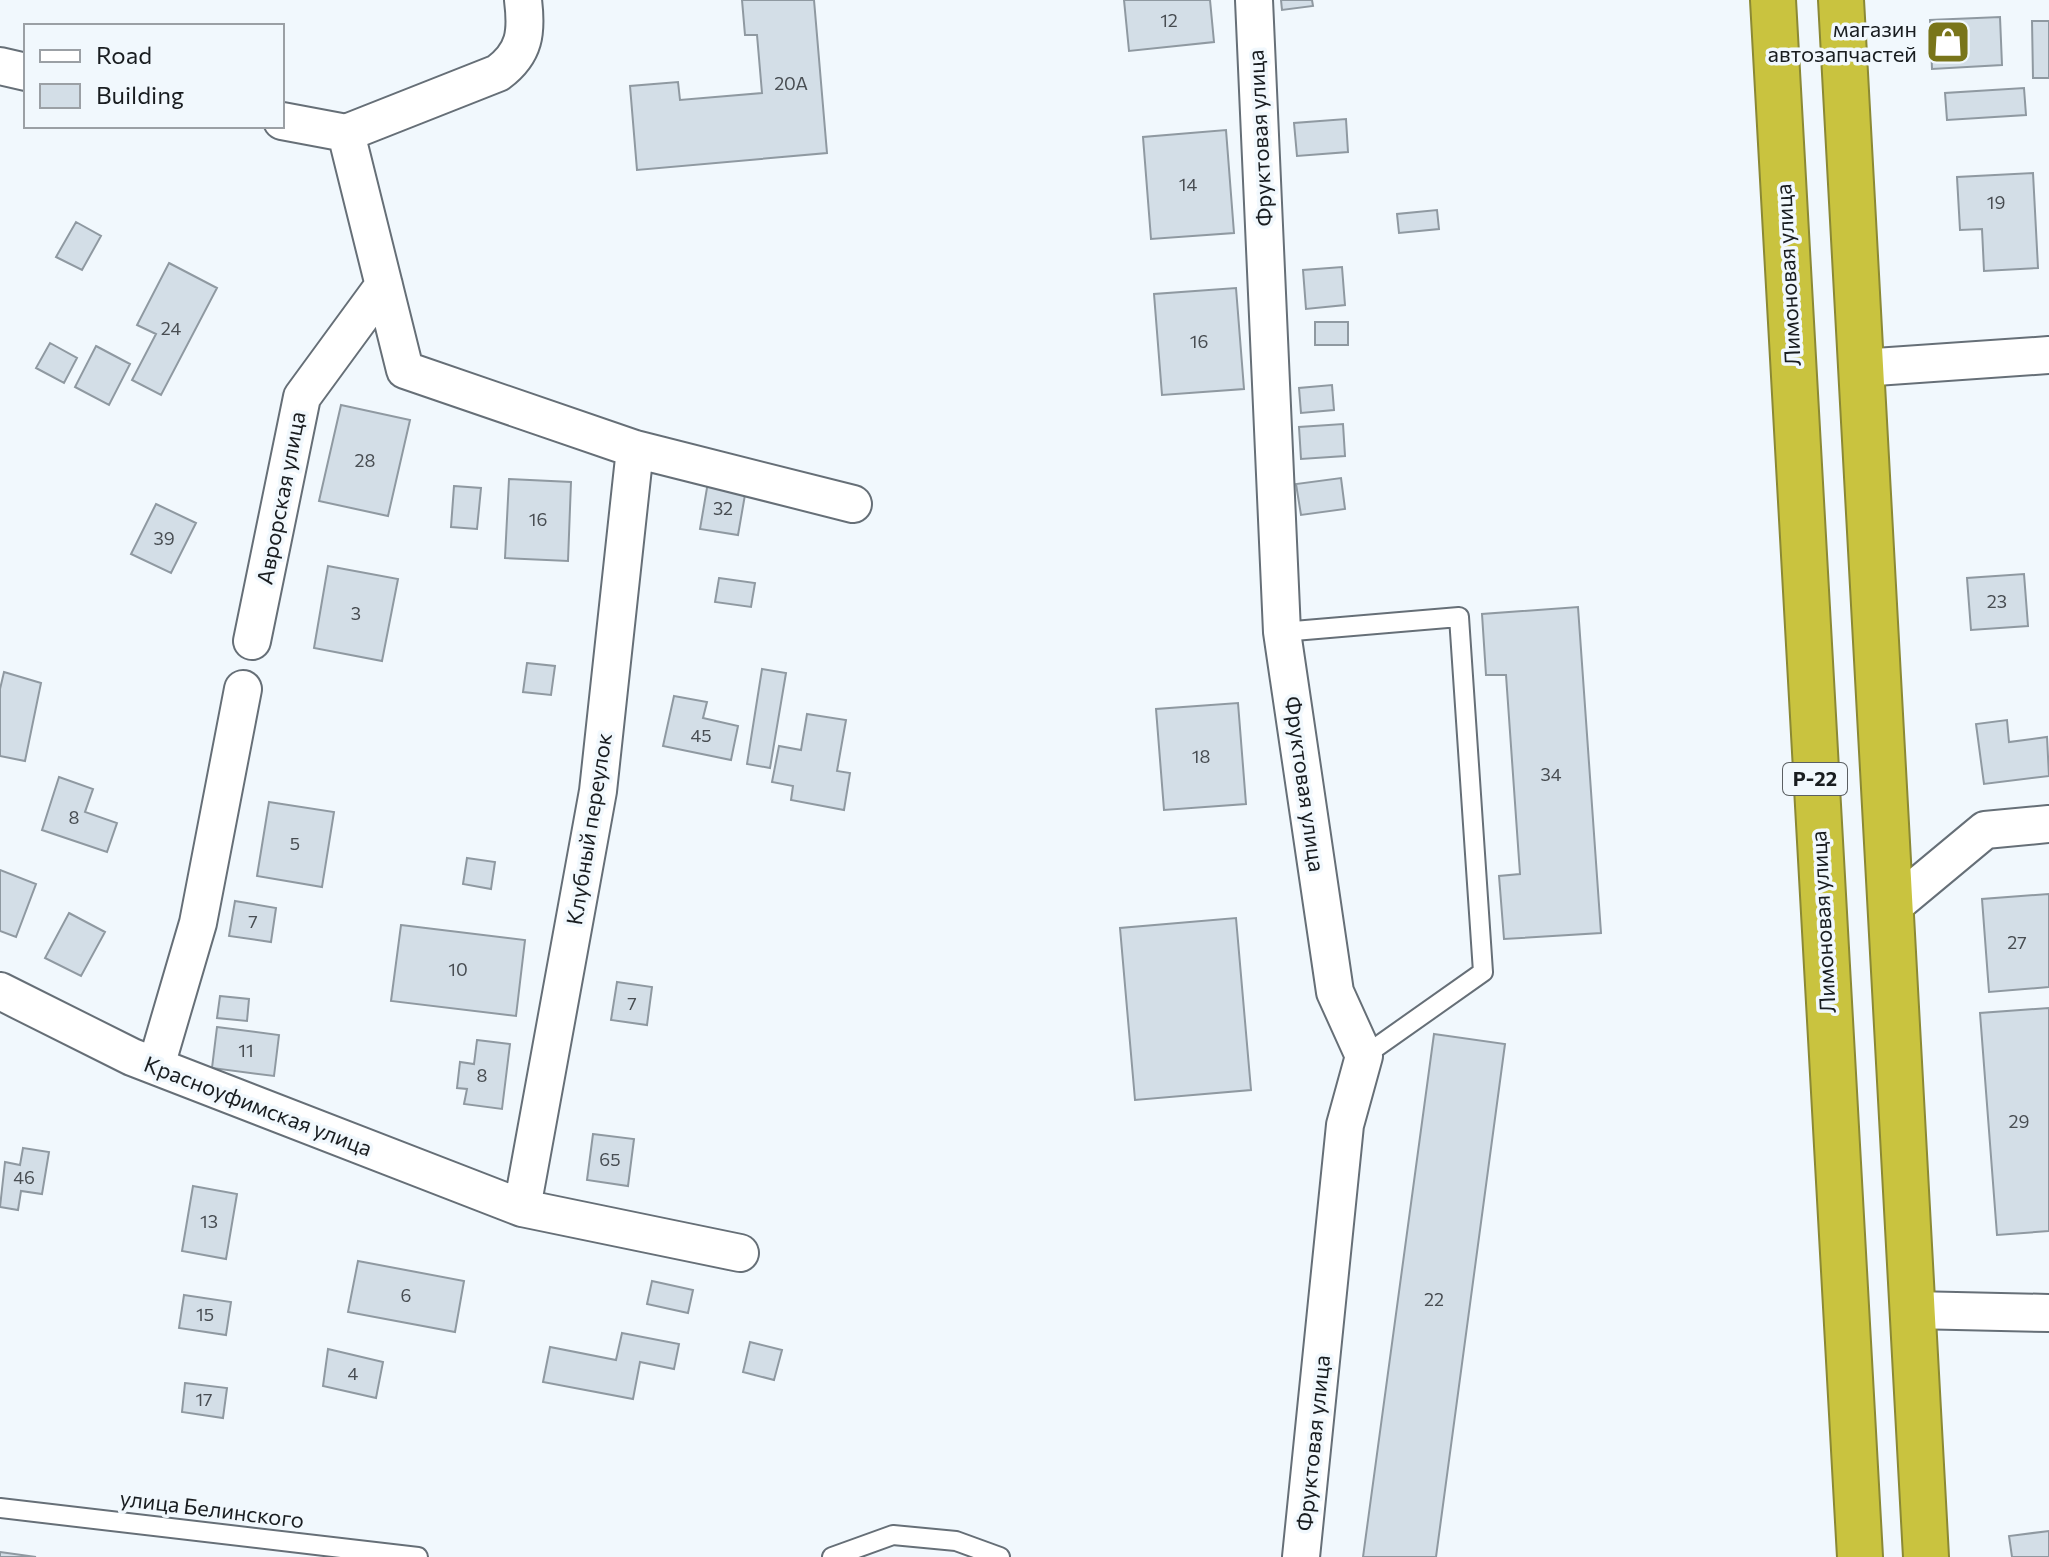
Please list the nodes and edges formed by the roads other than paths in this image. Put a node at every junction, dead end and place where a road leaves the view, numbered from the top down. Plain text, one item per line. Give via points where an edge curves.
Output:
1 (523, 0) edge
2 (1254, 0) edge
3 (1773, 0) edge
4 (1841, 0) edge
5 (0, 66) edge
6 (24, 72) edge
7 (284, 121) edge
8 (346, 133) junction
9 (384, 285) junction
10 (2049, 355) edge
11 (1861, 368) junction
12 (635, 449) junction
13 (853, 504) dead end
14 (1282, 632) junction
15 (252, 641) dead end
16 (243, 689) dead end
17 (2049, 824) edge
18 (1890, 909) junction
19 (0, 991) edge
20 (1364, 1056) junction
21 (156, 1066) junction
22 (522, 1208) junction
23 (740, 1253) dead end
24 (1912, 1310) junction
25 (2049, 1313) edge
26 (0, 1508) edge
27 (418, 1557) edge
28 (832, 1557) edge
29 (1000, 1557) edge
30 (1301, 1557) edge
31 (1860, 1557) edge
32 (1926, 1557) edge

1 - 8 street via 527,27 513,62 498,73
2 - 14 street, Фруктовая улица
3 - 31 highway, Лимоновая улица / Р-22
4 - 11 highway
5 - 6 street
7 - 8 street
8 - 9 street
9 - 12 street via 405,370
9 - 15 street, Аврорская улица via 302,397
10 - 11 street
11 - 18 highway
12 - 13 street
12 - 22 street, Клубный переулок via 598,791
14 - 20 street, Фруктовая улица via 1335,992
14 - 20 lane via 1459,617 1483,972
16 - 21 street via 198,923
17 - 18 street via 1985,830
18 - 24 highway
19 - 21 street, Красноуфимская улица
20 - 30 street, Фруктовая улица via 1345,1125
21 - 22 street, Красноуфимская улица
22 - 23 street, Красноуфимская улица
24 - 25 street
24 - 32 highway
26 - 27 lane, улица Белинского
28 - 29 lane via 893,1535 956,1541

